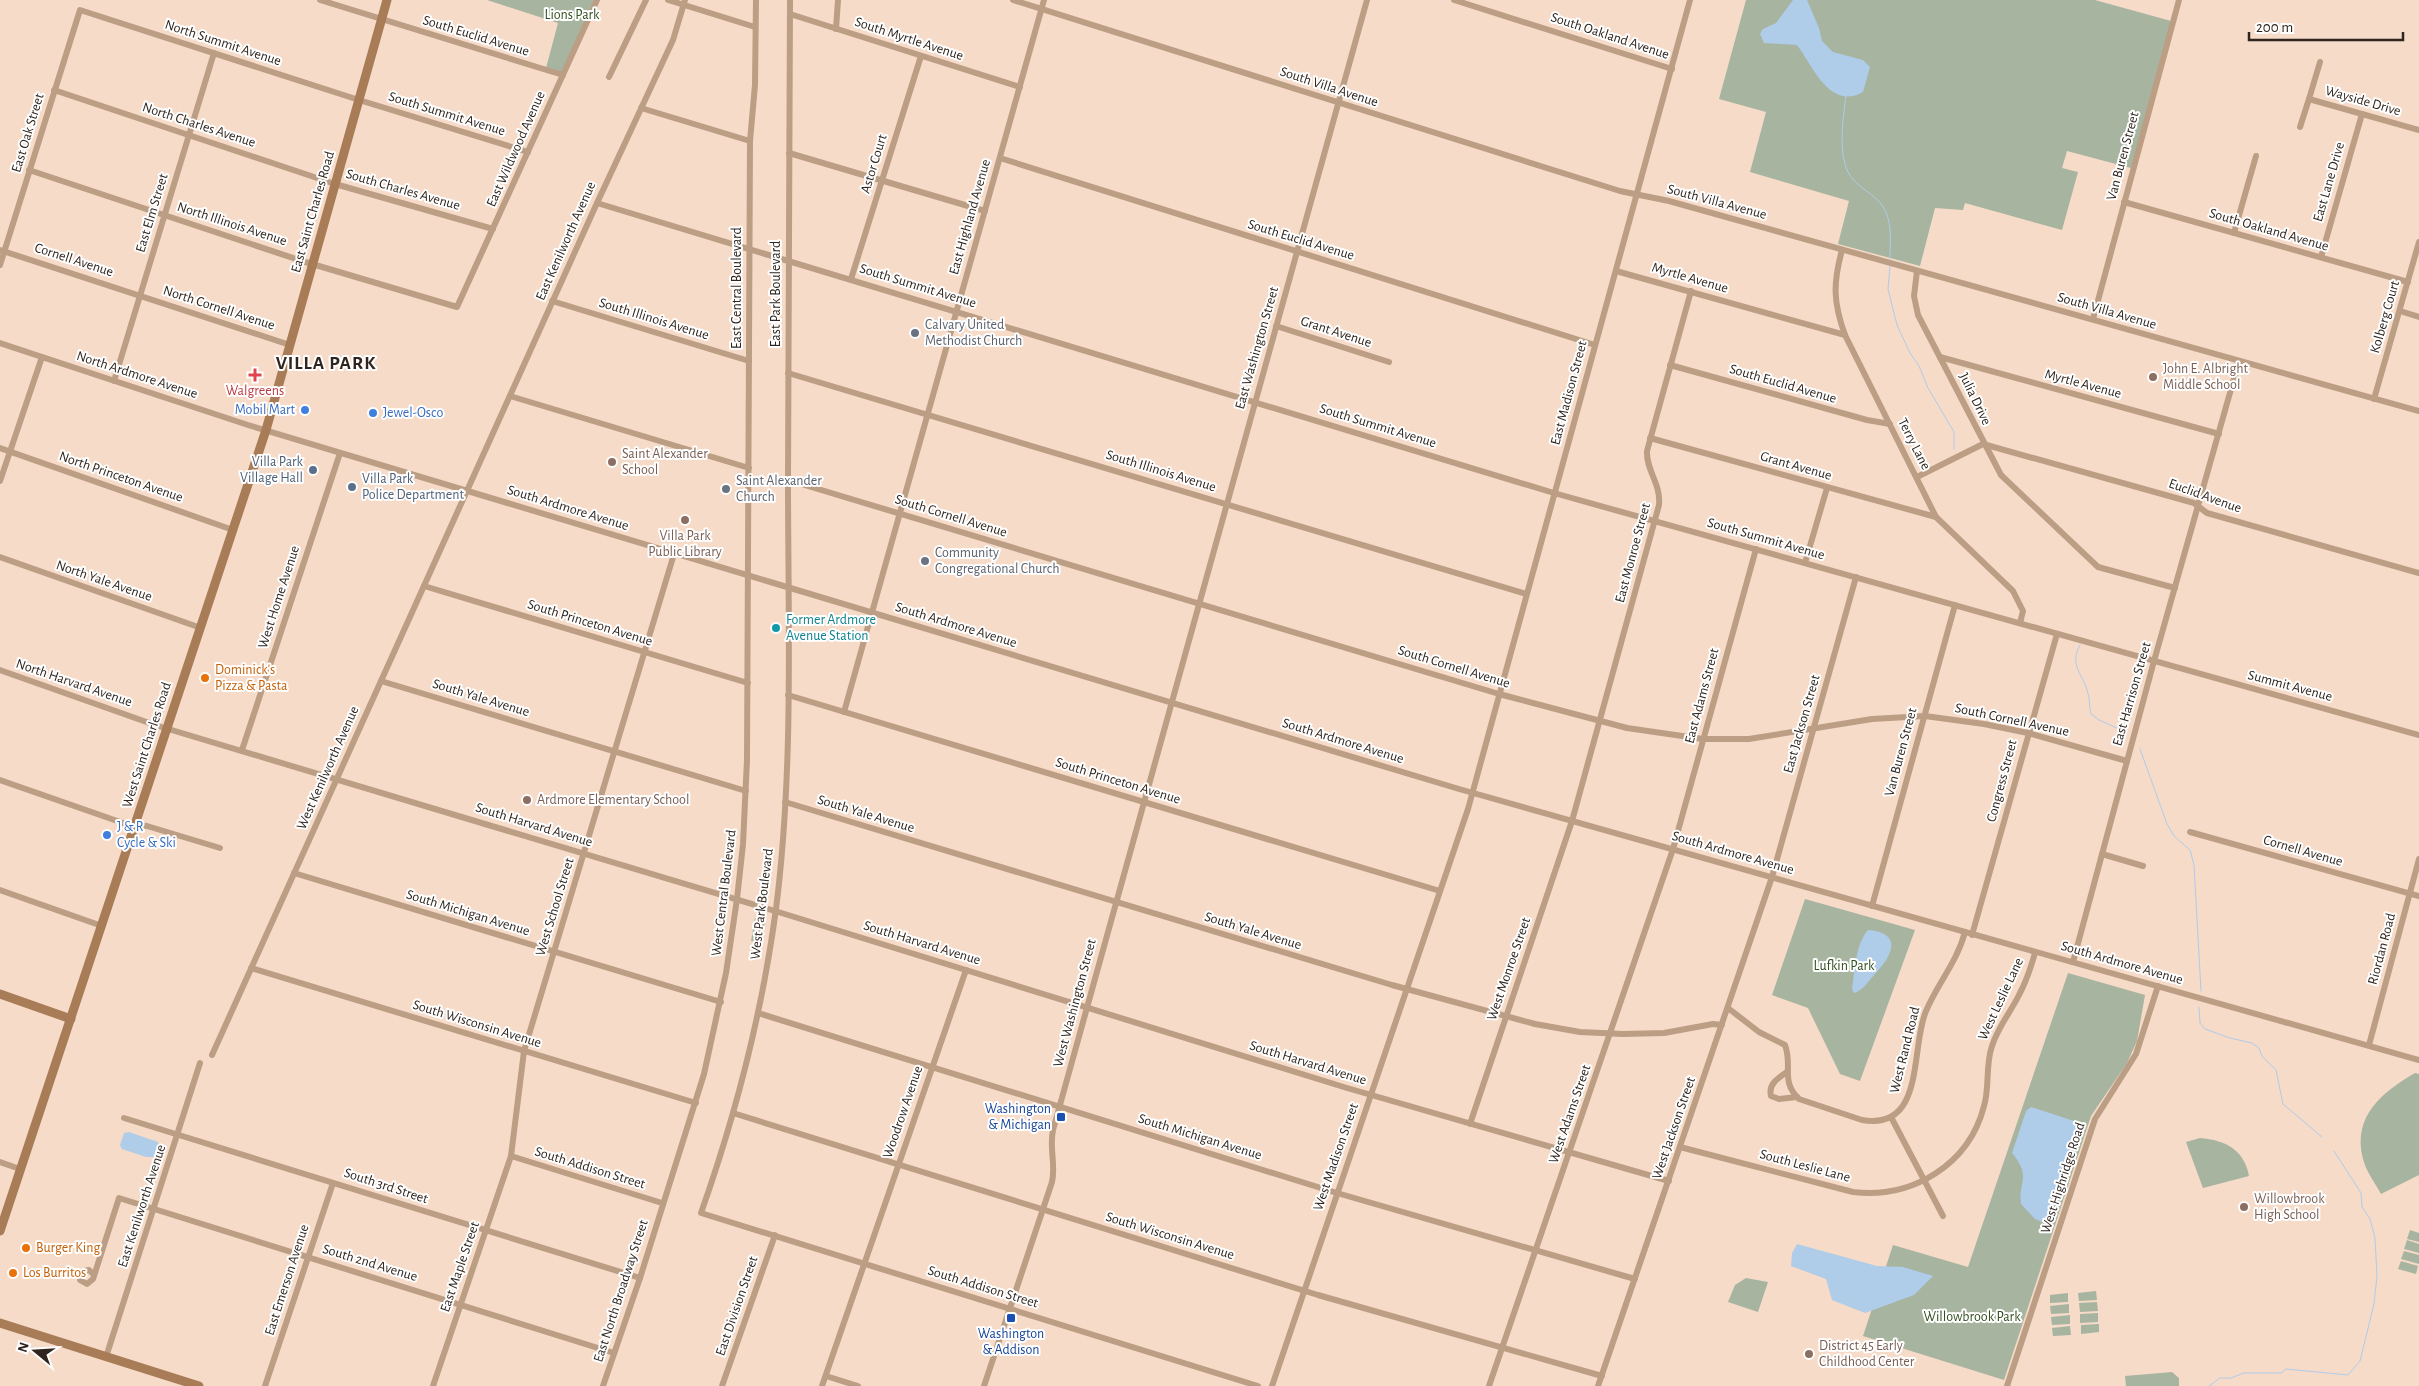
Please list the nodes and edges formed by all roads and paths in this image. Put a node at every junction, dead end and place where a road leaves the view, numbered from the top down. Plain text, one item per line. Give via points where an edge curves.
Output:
1 (320, 0) edge
2 (387, 0) edge
3 (597, 0) edge
4 (646, 0) edge
5 (668, 0) edge
6 (756, 0) edge
7 (790, 0) edge
8 (838, 0) edge
9 (1013, 0) edge
10 (1044, 0) edge
11 (1367, 0) edge
12 (1454, 0) edge
13 (1690, 0) edge
14 (2179, 0) edge
15 (685, 3) edge
16 (1041, 9) junction
17 (80, 10) joint
18 (790, 14) junction
19 (381, 20) junction
20 (755, 27) junction
21 (836, 29) junction
22 (214, 53) junction
23 (921, 56) junction
24 (2320, 62) dead end
25 (1672, 69) junction
26 (563, 75) junction
27 (609, 77) dead end
28 (1020, 87) junction
29 (54, 90) junction
30 (2309, 98) junction
31 (359, 100) junction
32 (1338, 103) junction
33 (641, 108) junction
34 (2362, 114) junction
35 (2300, 127) dead end
36 (2419, 130) edge
37 (188, 135) junction
38 (750, 141) junction
39 (528, 152) junction
40 (789, 153) junction
41 (2256, 156) dead end
42 (1000, 158) junction
43 (29, 170) junction
44 (882, 180) junction
45 (335, 184) junction
46 (1637, 194) junction
47 (2124, 202) junction
48 (597, 203) junction
49 (985, 211) junction
50 (164, 215) junction
51 (494, 229) junction
52 (2234, 233) junction
53 (2419, 242) edge
54 (750, 249) junction
55 (2, 250) edge
56 (1842, 250) junction
57 (1297, 252) junction
58 (2321, 257) junction
59 (789, 260) junction
60 (313, 264) junction
61 (0, 265) edge
62 (1616, 271) junction
63 (1917, 271) junction
64 (851, 279) junction
65 (2408, 282) junction
66 (1690, 291) junction
67 (140, 295) junction
68 (552, 302) junction
69 (957, 310) junction
70 (2400, 311) junction
71 (2419, 317) edge
72 (2093, 320) junction
73 (1276, 326) junction
74 (1845, 335) junction
75 (0, 343) edge
76 (290, 345) junction
77 (1595, 345) junction
78 (42, 357) junction
79 (1940, 357) junction
80 (749, 361) junction
81 (2239, 361) junction
82 (1389, 362) dead end
83 (1670, 365) junction
84 (788, 373) junction
85 (114, 381) junction
86 (510, 396) junction
87 (2374, 399) junction
88 (1255, 401) junction
89 (2419, 411) edge
90 (928, 415) junction
91 (1890, 424) junction
92 (266, 430) junction
93 (2218, 434) junction
94 (1650, 438) junction
95 (1983, 444) junction
96 (0, 448) edge
97 (10, 452) junction
98 (340, 453) junction
99 (749, 468) junction
100 (1917, 477) junction
101 (788, 480) junction
102 (0, 481) edge
103 (1827, 488) junction
104 (467, 491) junction
105 (1554, 493) junction
106 (1226, 504) junction
107 (2198, 508) junction
108 (900, 514) junction
109 (1936, 517) junction
110 (1655, 521) junction
111 (233, 530) junction
112 (1756, 549) junction
113 (674, 554) junction
114 (0, 557) edge
115 (1806, 563) junction
116 (2419, 573) edge
117 (748, 576) junction
118 (1856, 577) junction
119 (424, 586) junction
120 (789, 588) junction
121 (2175, 588) junction
122 (1526, 594) junction
123 (1199, 603) junction
124 (1954, 605) junction
125 (872, 613) junction
126 (2020, 623) junction
127 (201, 628) junction
128 (2057, 634) junction
129 (644, 652) junction
130 (2154, 662) junction
131 (0, 670) edge
132 (381, 681) junction
133 (748, 683) junction
134 (1499, 694) junction
135 (788, 695) junction
136 (1171, 703) junction
137 (844, 712) junction
138 (1924, 716) junction
139 (1600, 721) junction
140 (168, 728) junction
141 (1814, 728) junction
142 (2028, 733) junction
143 (2419, 735) edge
144 (1704, 739) junction
145 (242, 750) junction
146 (615, 751) junction
147 (2127, 761) junction
148 (337, 778) junction
149 (0, 780) edge
150 (746, 791) junction
151 (1472, 793) junction
152 (785, 802) junction
153 (1144, 802) junction
154 (1572, 821) junction
155 (135, 825) junction
156 (2190, 832) dead end
157 (220, 848) dead end
158 (1673, 849) junction
159 (584, 853) junction
160 (2102, 854) junction
161 (2419, 859) edge
162 (2143, 866) dead end
163 (294, 873) junction
164 (1772, 877) junction
165 (0, 890) edge
166 (1440, 892) junction
167 (2410, 894) junction
168 (2419, 896) edge
169 (737, 900) junction
170 (1116, 902) junction
171 (1872, 906) junction
172 (775, 911) junction
173 (102, 926) junction
174 (1965, 932) junction
175 (1972, 935) junction
176 (554, 952) junction
177 (2035, 952) junction
178 (2073, 962) junction
179 (252, 968) junction
180 (966, 970) junction
181 (2158, 986) junction
182 (1407, 989) junction
183 (0, 994) edge
184 (721, 1002) junction
185 (1087, 1008) junction
186 (1728, 1008) junction
187 (758, 1013) junction
188 (1505, 1017) junction
189 (71, 1019) junction
190 (1722, 1025) junction
191 (1610, 1034) junction
192 (2369, 1045) junction
193 (524, 1051) junction
194 (212, 1055) dead end
195 (2419, 1060) edge
196 (200, 1063) dead end
197 (932, 1067) junction
198 (1787, 1072) junction
199 (1370, 1096) junction
200 (1797, 1097) junction
201 (696, 1103) junction
202 (1060, 1107) junction
203 (733, 1113) junction
204 (1891, 1117) junction
205 (124, 1118) dead end
206 (1470, 1124) junction
207 (179, 1135) junction
208 (1680, 1147) junction
209 (1570, 1153) junction
210 (511, 1156) junction
211 (0, 1162) edge
212 (898, 1165) junction
213 (20, 1169) junction
214 (1669, 1181) junction
215 (1925, 1181) junction
216 (333, 1183) junction
217 (1337, 1193) junction
218 (662, 1203) junction
219 (154, 1209) junction
220 (1043, 1210) junction
221 (700, 1212) joint
222 (1942, 1216) dead end
223 (0, 1231) edge
224 (486, 1231) junction
225 (775, 1235) junction
226 (1536, 1250) junction
227 (308, 1257) junction
228 (864, 1263) junction
229 (93, 1274) dead end
230 (640, 1278) junction
231 (1636, 1279) junction
232 (1304, 1291) junction
233 (461, 1305) junction
234 (1009, 1308) junction
235 (0, 1323) edge
236 (1502, 1348) junction
237 (614, 1352) junction
238 (106, 1357) junction
239 (826, 1376) junction
240 (1602, 1376) junction
241 (200, 1386) edge
242 (265, 1386) edge
243 (433, 1386) edge
244 (603, 1386) edge
245 (722, 1386) edge
246 (822, 1386) edge
247 (858, 1386) edge
248 (984, 1386) edge
249 (1258, 1386) edge
250 (1272, 1386) edge
251 (1489, 1386) edge
252 (1598, 1386) edge
253 (2007, 1386) edge

1 - 19 street, South Euclid Avenue
2 - 19 main road, East Saint Charles Road
3 - 26 street, East Wildwood Avenue
4 - 27 street
5 - 15 street
6 - 20 street, East Central Boulevard
7 - 18 street, East Park Boulevard
8 - 21 street
9 - 16 street, South Villa Avenue
10 - 16 street, East Highland Avenue
11 - 32 street, East Washington Street
12 - 25 street, South Oakland Avenue
13 - 25 street, East Madison Street
14 - 47 street, Van Buren Street
15 - 20 street
15 - 33 street, East Kenilworth Avenue via 673,40
16 - 28 street, East Highland Avenue
16 - 32 street, South Villa Avenue
17 - 22 street, North Summit Avenue
17 - 29 street, East Oak Street
18 - 21 street, South Myrtle Avenue
18 - 40 street, East Park Boulevard
19 - 26 street, South Euclid Avenue
19 - 31 main road, East Saint Charles Road
20 - 38 street, East Central Boulevard
21 - 23 street, South Myrtle Avenue
22 - 31 street, North Summit Avenue
22 - 37 street, East Elm Street
23 - 28 street, South Myrtle Avenue
23 - 44 street, Astor Court
24 - 30 street, Wayside Drive
25 - 46 street, East Madison Street
26 - 39 street, East Wildwood Avenue
28 - 42 street, East Highland Avenue
29 - 37 street, North Charles Avenue
29 - 43 street, East Oak Street
30 - 34 street, Wayside Drive
30 - 35 street
31 - 39 street, South Summit Avenue
31 - 45 main road, East Saint Charles Road
32 - 46 street, South Villa Avenue via 1620,192
32 - 57 street, East Washington Street
33 - 38 street
33 - 48 street, East Kenilworth Avenue
34 - 36 street, Wayside Drive
34 - 58 street, East Lane Drive
37 - 45 street, North Charles Avenue
37 - 50 street, East Elm Street
38 - 54 street, East Central Boulevard
39 - 51 street, East Wildwood Avenue
40 - 44 street
40 - 59 street, East Park Boulevard
41 - 52 street
42 - 49 street, East Highland Avenue
42 - 57 street, South Euclid Avenue
43 - 50 street, North Illinois Avenue
43 - 55 street, East Oak Street
44 - 49 street
44 - 64 street, Astor Court
45 - 51 street, South Charles Avenue
45 - 60 main road, East Saint Charles Road
46 - 56 street, South Villa Avenue
46 - 62 street, East Madison Street
47 - 52 street, South Oakland Avenue
47 - 72 street, Van Buren Street
48 - 54 street, South Summit Avenue
48 - 68 street, East Kenilworth Avenue
49 - 69 street, East Highland Avenue
50 - 60 street, North Illinois Avenue
50 - 67 street, East Elm Street
51 - 60 street, East Wildwood Avenue via 457,307
52 - 58 street, South Oakland Avenue
53 - 65 street, Kolberg Court
54 - 59 street, South Summit Avenue
54 - 80 street, East Central Boulevard
55 - 61 street, East Oak Street
55 - 67 street, Cornell Avenue
56 - 63 street, South Villa Avenue
56 - 74 street, Terry Lane via 1834,290 1838,317
57 - 73 street, East Washington Street
57 - 77 street, South Euclid Avenue
58 - 65 street, South Oakland Avenue
59 - 64 street, South Summit Avenue
59 - 84 street, East Park Boulevard
60 - 76 main road, East Saint Charles Road
62 - 66 street, Myrtle Avenue
62 - 77 street, East Madison Street
63 - 72 street, South Villa Avenue
63 - 79 street, Julia Drive via 1914,296 1918,315
64 - 69 street, South Summit Avenue
65 - 70 street, Kolberg Court
66 - 74 street, Myrtle Avenue
66 - 83 street, East Monroe Street
67 - 76 street, North Cornell Avenue
67 - 85 street, East Elm Street
68 - 80 street, South Illinois Avenue
68 - 86 street, East Kenilworth Avenue
69 - 88 street, South Summit Avenue
69 - 90 street, East Highland Avenue
70 - 71 street
70 - 87 street, Kolberg Court
72 - 81 street, South Villa Avenue
73 - 82 street, Grant Avenue
73 - 88 street, East Washington Street
74 - 91 street, Terry Lane
75 - 78 street, North Ardmore Avenue
76 - 92 main road, East Saint Charles Road
77 - 105 street, East Madison Street
78 - 85 street, North Ardmore Avenue
78 - 97 street
79 - 93 street, Myrtle Avenue
79 - 95 street, Julia Drive
80 - 99 street, East Central Boulevard
81 - 87 street, South Villa Avenue
81 - 93 street, East Harrison Street
83 - 91 street, South Euclid Avenue
83 - 94 street, East Monroe Street
84 - 90 street, South Illinois Avenue
84 - 101 street, East Park Boulevard
85 - 92 street, North Ardmore Avenue
86 - 99 street
86 - 104 street, East Kenilworth Avenue
87 - 89 street, South Villa Avenue
88 - 105 street, South Summit Avenue
88 - 106 street, East Washington Street
90 - 106 street, South Illinois Avenue
90 - 108 street, East Highland Avenue
91 - 100 street, Terry Lane
92 - 98 street, South Ardmore Avenue
92 - 111 main road, West Saint Charles Road
93 - 107 street, East Harrison Street
94 - 103 street, Grant Avenue
94 - 110 street, East Monroe Street via 1647,456 1660,497
95 - 100 street
95 - 107 street, Euclid Avenue via 2194,503
95 - 121 street, Julia Drive via 2001,475 2098,567
96 - 97 street, North Princeton Avenue
97 - 102 street
97 - 111 street, North Princeton Avenue
98 - 104 street, South Ardmore Avenue
98 - 145 street, West Home Avenue
99 - 117 street, East Central Boulevard
100 - 109 street, Terry Lane
101 - 108 street, South Cornell Avenue
101 - 120 street, East Park Boulevard
103 - 109 street, Grant Avenue
103 - 115 street
104 - 113 street, South Ardmore Avenue
104 - 119 street, West Kenilworth Avenue
105 - 110 street, South Summit Avenue
105 - 122 street, East Madison Street
106 - 122 street, South Illinois Avenue
106 - 123 street, East Washington Street
107 - 116 street, Euclid Avenue
107 - 121 street, East Harrison Street
108 - 123 street, South Cornell Avenue
108 - 125 street, East Highland Avenue
109 - 126 street, Terry Lane via 2013,591 2023,611
110 - 112 street, South Summit Avenue
110 - 139 street, East Monroe Street
111 - 127 main road, West Saint Charles Road
112 - 115 street, South Summit Avenue
112 - 144 street, East Adams Street
113 - 117 street, South Ardmore Avenue
113 - 129 street, West School Street
114 - 127 street, North Yale Avenue
115 - 118 street, South Summit Avenue
117 - 120 street, South Ardmore Avenue
117 - 133 street, West Central Boulevard
118 - 124 street, South Summit Avenue
118 - 141 street, East Jackson Street
119 - 129 street, South Princeton Avenue
119 - 132 street, West Kenilworth Avenue
120 - 125 street, South Ardmore Avenue
120 - 135 street, West Park Boulevard
121 - 130 street, East Harrison Street
122 - 134 street, East Madison Street
123 - 134 street, South Cornell Avenue
123 - 136 street, East Washington Street
124 - 126 street, South Summit Avenue
124 - 138 street, Van Buren Street
125 - 136 street, South Ardmore Avenue
125 - 137 street, East Highland Avenue
126 - 128 street, South Summit Avenue
127 - 140 main road, West Saint Charles Road
128 - 130 street, South Summit Avenue
128 - 142 street, Congress Street
129 - 133 street, South Princeton Avenue
129 - 146 street, West School Street
130 - 143 street, Summit Avenue
130 - 147 street, East Harrison Street
131 - 140 street, North Harvard Avenue
132 - 146 street, South Yale Avenue
132 - 148 street, West Kenilworth Avenue
133 - 150 street, West Central Boulevard
134 - 139 street, South Cornell Avenue
134 - 151 street, East Madison Street
135 - 137 street, South Princeton Avenue
135 - 152 street, West Park Boulevard
136 - 151 street, South Ardmore Avenue
136 - 153 street, West Washington Street
137 - 153 street, South Princeton Avenue
138 - 141 street, South Cornell Avenue via 1872,719
138 - 142 street, South Cornell Avenue
138 - 171 street, Van Buren Street
139 - 144 street, South Cornell Avenue via 1658,734
139 - 154 street, East Monroe Street
140 - 145 street, South Harvard Avenue
140 - 155 main road, West Saint Charles Road
141 - 144 street, South Cornell Avenue via 1749,738
141 - 164 street, East Jackson Street
142 - 147 street, South Cornell Avenue
142 - 175 street, Congress Street
144 - 158 street, East Adams Street
145 - 148 street, South Harvard Avenue
146 - 150 street, South Yale Avenue
146 - 159 street, West School Street
147 - 160 street, East Harrison Street
148 - 159 street, South Harvard Avenue
148 - 163 street, West Kenilworth Avenue
149 - 155 street
150 - 169 street, West Central Boulevard
151 - 154 street, South Ardmore Avenue
151 - 166 street, West Madison Street
152 - 170 street, South Yale Avenue
152 - 172 street, West Park Boulevard
153 - 166 street, South Princeton Avenue
153 - 170 street, West Washington Street
154 - 158 street, South Ardmore Avenue
154 - 188 street, West Monroe Street
155 - 157 street
155 - 173 main road, West Saint Charles Road
156 - 167 street, Cornell Avenue
158 - 164 street, South Ardmore Avenue
158 - 191 street, West Adams Street
159 - 169 street, South Harvard Avenue
159 - 176 street, West School Street
160 - 162 street
160 - 178 street, East Harrison Street
161 - 167 street, Riordan Road
163 - 176 street, South Michigan Avenue
163 - 179 street, West Kenilworth Avenue
164 - 171 street, South Ardmore Avenue
164 - 186 street, West Jackson Street
165 - 173 street
166 - 182 street, West Madison Street
167 - 168 street
167 - 192 street, Riordan Road
169 - 172 street, South Harvard Avenue
169 - 184 street, West Central Boulevard
170 - 182 street, South Yale Avenue
170 - 185 street, West Washington Street
171 - 174 street, South Ardmore Avenue
172 - 180 street, South Harvard Avenue
172 - 187 street, West Park Boulevard
173 - 189 main road, West Saint Charles Road
174 - 175 street, South Ardmore Avenue
174 - 204 street, West Rand Road via 1957,956 1926,1011 1918,1040 1911,1092
175 - 177 street, South Ardmore Avenue
176 - 184 street, South Michigan Avenue
176 - 193 street, West School Street
177 - 178 street, South Ardmore Avenue
177 - 215 street, West Leslie Lane via 2021,992 2000,1027 1992,1048 1987,1096 1976,1129 1956,1158
178 - 181 street, South Ardmore Avenue
179 - 193 street, South Wisconsin Avenue
179 - 194 street, West Kenilworth Avenue
180 - 185 street, South Harvard Avenue
180 - 197 street, Woodrow Avenue
181 - 192 street, South Ardmore Avenue
181 - 253 street, West Highridge Road via 2136,1054 2095,1119
182 - 188 street, South Yale Avenue
182 - 199 street, West Madison Street
183 - 189 main road
184 - 201 street, West Central Boulevard
185 - 199 street, South Harvard Avenue
185 - 202 street, West Washington Street
186 - 190 street, West Jackson Street
186 - 198 street via 1759,1032 1785,1045 1789,1060
187 - 197 street, South Michigan Avenue
187 - 203 street, West Park Boulevard
188 - 191 street, South Yale Avenue via 1553,1028
188 - 206 street, West Monroe Street
189 - 213 main road, West Saint Charles Road
190 - 191 street, South Yale Avenue via 1664,1033
190 - 208 street, West Jackson Street
191 - 209 street, West Adams Street
192 - 195 street, South Ardmore Avenue
193 - 201 street, South Wisconsin Avenue
193 - 210 street, West School Street
196 - 207 street, East Kenilworth Avenue
197 - 202 street, South Michigan Avenue
197 - 212 street, Woodrow Avenue
198 - 200 street via 1787,1080
198 - 200 street via 1773,1083 1771,1096 1779,1100
199 - 206 street, South Harvard Avenue
199 - 217 street, West Madison Street
200 - 204 street via 1862,1120
201 - 218 street, West Central Boulevard
202 - 217 street, South Michigan Avenue
202 - 220 street, West Washington Street via 1051,1138 1054,1176
203 - 212 street, South Wisconsin Avenue
203 - 221 street, West Park Boulevard
204 - 215 street
205 - 207 street, South 3rd Street
206 - 209 street, South Harvard Avenue
207 - 216 street, South 3rd Street
207 - 219 street, East Kenilworth Avenue
208 - 214 street, West Jackson Street
208 - 215 street, South Leslie Lane via 1853,1192 1883,1193
209 - 214 street, South Harvard Avenue
209 - 226 street, West Adams Street
210 - 218 street, South Addison Street
210 - 224 street, East Maple Street
211 - 213 street
212 - 220 street, South Wisconsin Avenue
212 - 228 street, Woodrow Avenue
213 - 223 main road
214 - 231 street, West Jackson Street
215 - 222 street
216 - 224 street, South 3rd Street
216 - 227 street, East Emerson Avenue
217 - 226 street, South Michigan Avenue
217 - 232 street, West Madison Street
218 - 230 street, East North Broadway Street
219 - 227 street, South 2nd Avenue
219 - 229 street, South 2nd Avenue via 119,1198
219 - 238 street, East Kenilworth Avenue
220 - 232 street, South Wisconsin Avenue
220 - 234 street, West Washington Street
221 - 225 street, South Addison Street
224 - 230 street, South 3rd Street
224 - 233 street, East Maple Street
225 - 228 street, South Addison Street
225 - 245 street, East Division Street
226 - 231 street, South Michigan Avenue
226 - 236 street, West Adams Street
227 - 233 street, South 2nd Avenue
227 - 242 street, East Emerson Avenue
228 - 234 street, South Addison Street
228 - 239 street, Woodrow Avenue
230 - 237 street, East North Broadway Street
231 - 240 street, West Jackson Street
232 - 236 street, South Wisconsin Avenue
232 - 250 street, West Madison Street
233 - 237 street, South 2nd Avenue
233 - 243 street, East Maple Street
234 - 248 street, West Washington Street
234 - 249 street, South Addison Street
235 - 238 main road
236 - 240 street, South Wisconsin Avenue
236 - 251 street, West Adams Street
237 - 244 street, East North Broadway Street
238 - 241 main road
239 - 246 street, Woodrow Avenue
239 - 247 street
240 - 252 street, West Jackson Street

